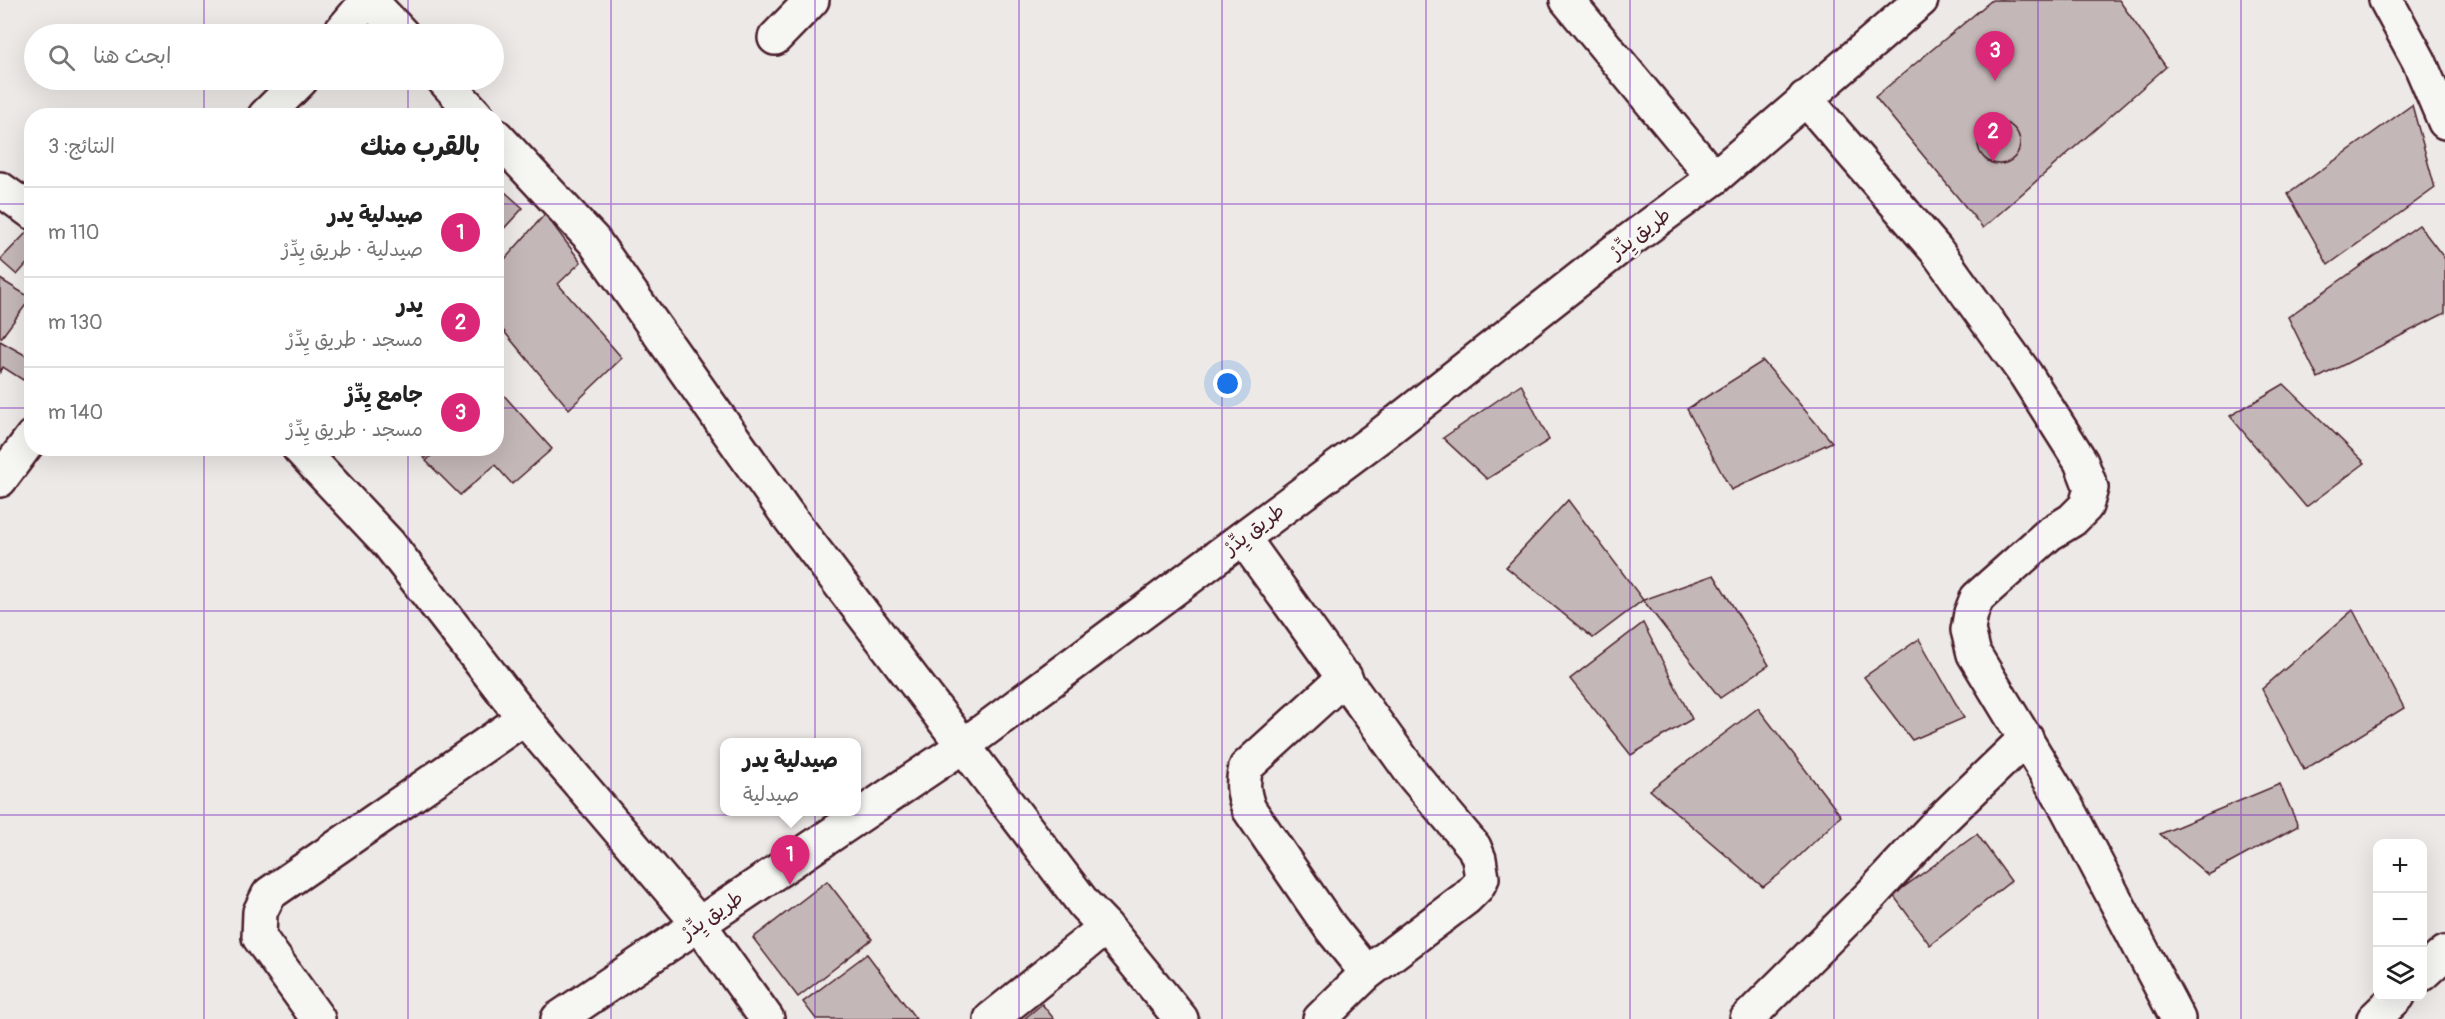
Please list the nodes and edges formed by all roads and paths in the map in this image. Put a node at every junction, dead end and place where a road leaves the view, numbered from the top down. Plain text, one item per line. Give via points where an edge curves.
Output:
1 (369, 0) edge
2 (812, 0) edge
3 (1567, 0) edge
4 (1921, 0) edge
5 (2386, 0) edge
6 (348, 24) edge
7 (392, 24) edge
8 (776, 38) dead end
9 (292, 90) edge
10 (453, 90) edge
11 (1806, 98) junction
12 (273, 108) edge
13 (470, 108) edge
14 (2445, 122) edge
15 (504, 145) edge
16 (1714, 178) junction
17 (0, 189) edge
18 (24, 206) edge
19 (24, 448) edge
20 (306, 456) edge
21 (0, 480) edge
22 (1243, 538) junction
23 (1345, 677) junction
24 (524, 718) junction
25 (2026, 738) junction
26 (963, 746) junction
27 (861, 815) edge
28 (859, 816) edge
29 (699, 924) junction
30 (1106, 927) junction
31 (2445, 953) edge
32 (2427, 969) edge
33 (1367, 973) junction
34 (2393, 1001) edge
35 (318, 1019) edge
36 (558, 1019) edge
37 (767, 1019) edge
38 (992, 1019) edge
39 (1181, 1019) edge
40 (1320, 1019) edge
41 (1747, 1019) edge
42 (2178, 1019) edge
43 (2374, 1019) edge

1 - 6 street
1 - 7 street
2 - 8 street
3 - 16 street
4 - 11 street, طريق يِدِّرْ
5 - 14 street via 2419,61
9 - 12 street
10 - 13 street
11 - 16 street, طريق يِدِّرْ
11 - 25 street via 1936,250 2026,375 2081,462 2091,488 2086,506 1977,598 1971,613 1968,630 1974,654
15 - 26 street via 594,241 786,513
16 - 22 street, طريق يِدِّرْ
17 - 18 street
19 - 21 street
20 - 24 street via 389,544
22 - 23 street
22 - 26 street, طريق يِدِّرْ
23 - 33 street via 1246,766 1242,782 1249,809 1330,927
23 - 33 street via 1414,776 1474,847 1482,871 1477,888 1466,898
24 - 29 street
24 - 35 street via 269,894 260,912 259,937
25 - 41 street
25 - 42 street
26 - 27 street, طريق يِدِّرْ
26 - 30 street via 1084,904
28 - 29 street, طريق يِدِّرْ
29 - 36 street, طريق يِدِّرْ
29 - 37 street
30 - 38 street
30 - 39 street
31 - 32 street
33 - 40 street
34 - 43 street

